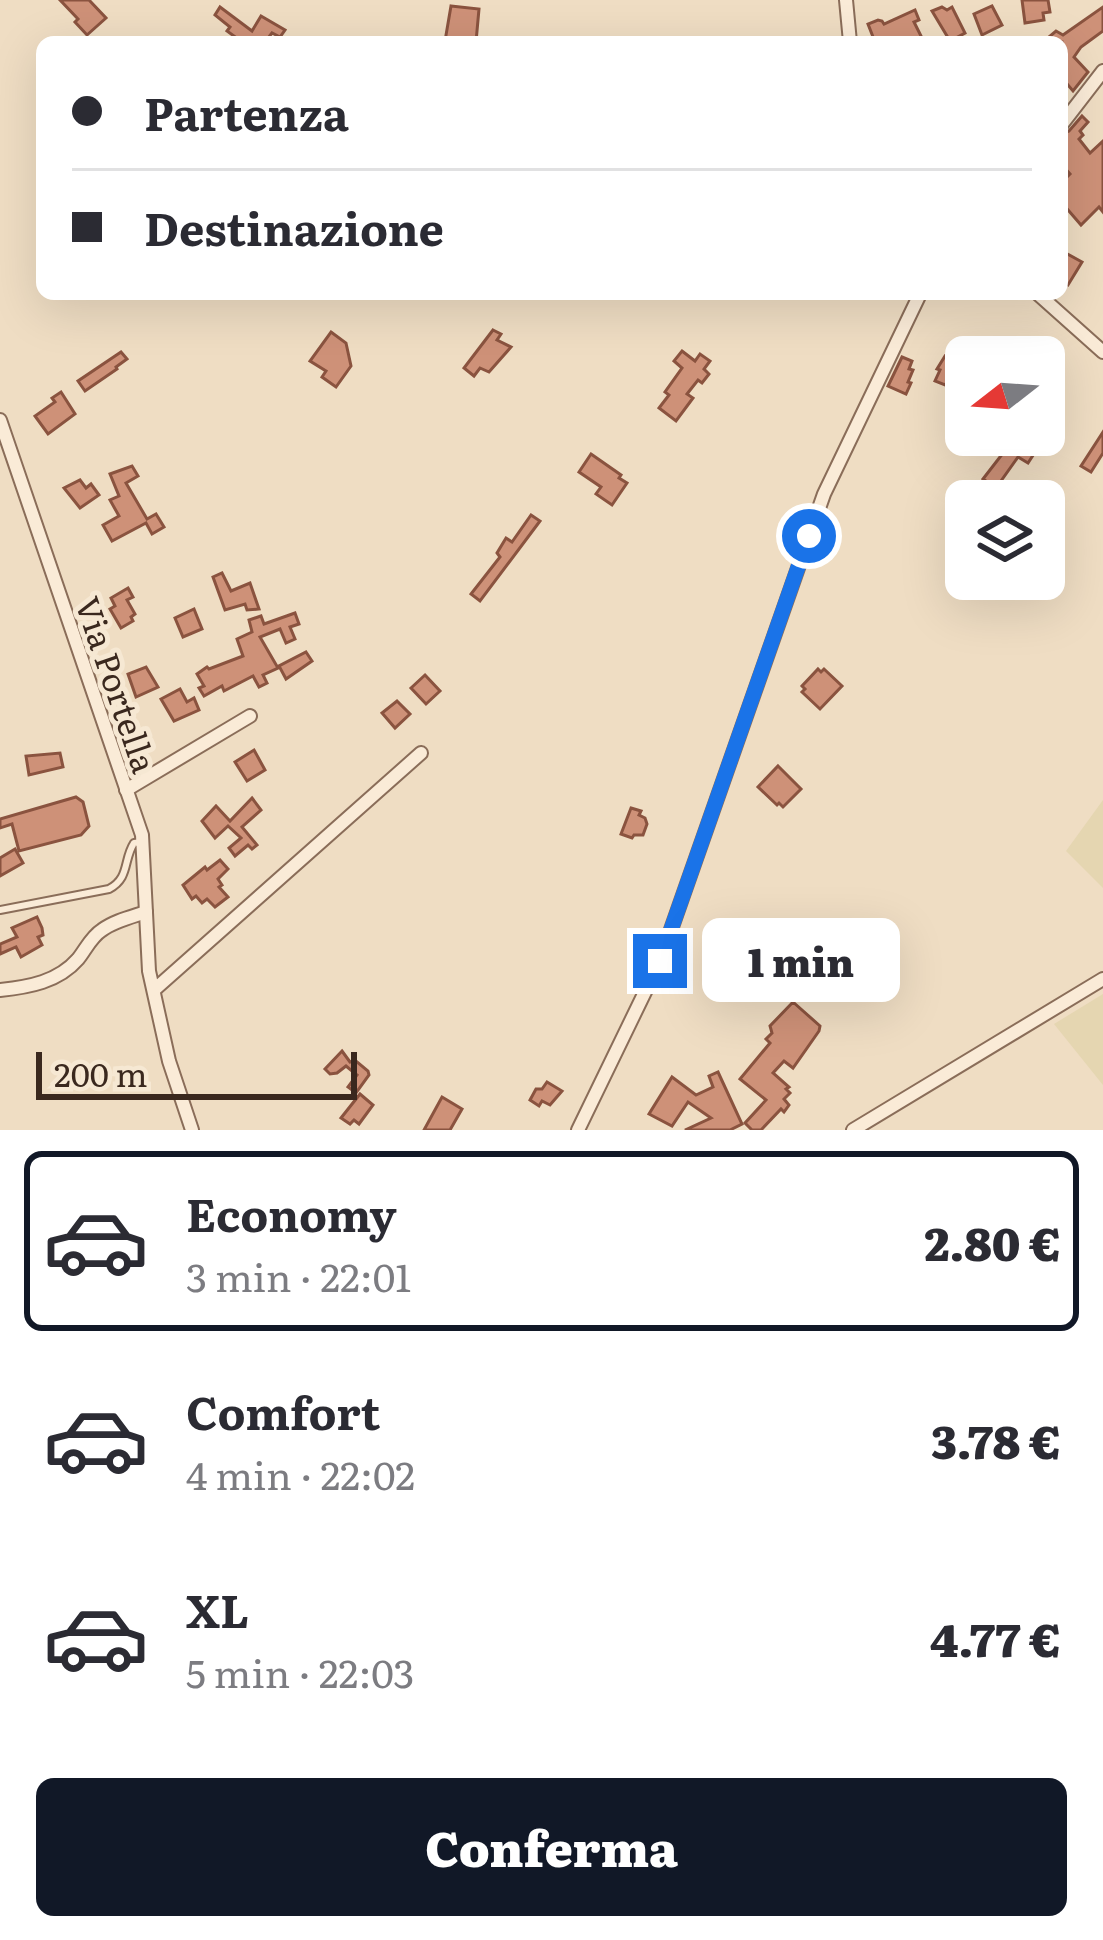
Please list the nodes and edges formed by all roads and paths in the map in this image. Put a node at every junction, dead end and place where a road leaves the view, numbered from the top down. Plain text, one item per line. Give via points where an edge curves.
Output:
1 (846, 0) edge
2 (849, 36) edge
3 (1103, 71) edge
4 (1068, 116) edge
5 (917, 300) edge
6 (1045, 300) edge
7 (1103, 352) edge
8 (0, 420) edge
9 (250, 716) dead end
10 (421, 753) dead end
11 (126, 790) junction
12 (142, 842) junction
13 (0, 910) edge
14 (146, 912) junction
15 (1103, 980) edge
16 (0, 990) edge
17 (154, 990) junction
18 (192, 1130) edge
19 (578, 1130) edge
20 (853, 1130) edge

1 - 2 street
3 - 4 street
5 - 19 street via 824,494 660,961
6 - 7 street
8 - 11 street, Via Portella
9 - 11 street
10 - 17 street
11 - 12 street, Via Portella
12 - 13 lane via 109,889
12 - 14 street, Via Portella
14 - 16 street via 105,928 49,980
14 - 17 street, Via Portella
15 - 20 street
17 - 18 street, Via Portella

